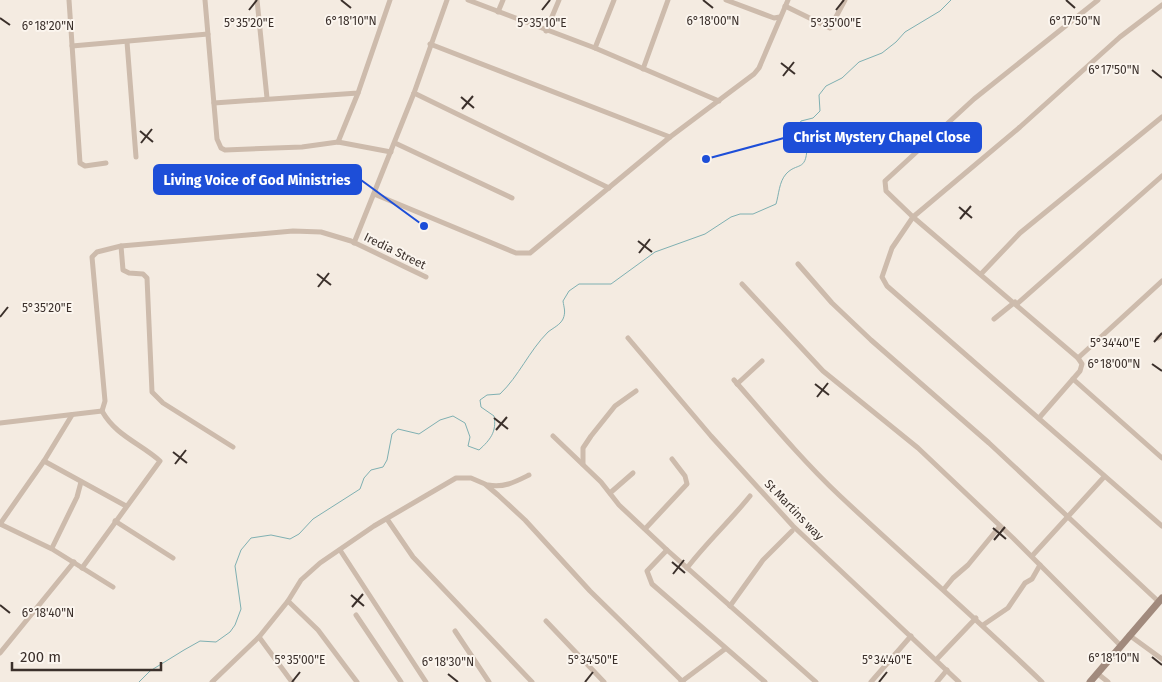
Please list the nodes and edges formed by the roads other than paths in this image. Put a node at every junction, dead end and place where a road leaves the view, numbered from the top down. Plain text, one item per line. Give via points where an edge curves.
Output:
1 (69, 0) edge
2 (205, 0) edge
3 (257, 0) edge
4 (390, 0) edge
5 (447, 0) edge
6 (468, 0) edge
7 (503, 0) edge
8 (559, 0) edge
9 (614, 0) edge
10 (668, 0) edge
11 (726, 0) edge
12 (788, 0) edge
13 (845, 0) edge
14 (1098, 0) edge
15 (1162, 5) edge
16 (785, 6) junction
17 (498, 12) junction
18 (780, 17) junction
19 (546, 31) junction
20 (208, 34) junction
21 (126, 42) junction
22 (430, 44) junction
23 (72, 46) junction
24 (595, 48) junction
25 (642, 69) junction
26 (358, 92) junction
27 (414, 93) junction
28 (267, 98) junction
29 (719, 101) junction
30 (214, 103) junction
31 (1162, 118) edge
32 (670, 137) junction
33 (338, 142) junction
34 (395, 143) junction
35 (392, 152) junction
36 (136, 157) dead end
37 (106, 163) dead end
38 (1162, 176) edge
39 (609, 188) junction
40 (374, 194) junction
41 (512, 198) dead end
42 (913, 217) junction
43 (354, 243) junction
44 (121, 246) junction
45 (798, 264) dead end
46 (981, 274) junction
47 (426, 277) dead end
48 (1162, 282) edge
49 (742, 284) dead end
50 (1016, 303) junction
51 (994, 319) dead end
52 (628, 338) dead end
53 (1078, 358) junction
54 (762, 361) dead end
55 (1073, 379) junction
56 (636, 391) dead end
57 (102, 411) junction
58 (72, 415) junction
59 (1039, 418) junction
60 (0, 423) edge
61 (553, 436) dead end
62 (233, 447) dead end
63 (1162, 458) edge
64 (672, 459) dead end
65 (44, 461) junction
66 (583, 464) junction
67 (633, 473) dead end
68 (529, 475) dead end
69 (1104, 477) dead end
70 (81, 482) junction
71 (485, 484) junction
72 (610, 493) junction
73 (750, 496) dead end
74 (126, 506) junction
75 (1067, 517) junction
76 (387, 518) junction
77 (115, 521) junction
78 (0, 524) edge
79 (1000, 526) junction
80 (1162, 526) edge
81 (645, 529) junction
82 (792, 531) dead end
83 (52, 548) dead end
84 (340, 550) junction
85 (667, 550) junction
86 (1032, 556) junction
87 (173, 558) dead end
88 (74, 562) junction
89 (1040, 565) junction
90 (82, 568) junction
91 (688, 568) junction
92 (113, 588) dead end
93 (944, 589) junction
94 (1160, 600) edge
95 (288, 601) junction
96 (730, 606) junction
97 (356, 615) dead end
98 (976, 618) junction
99 (546, 621) dead end
100 (983, 625) junction
101 (455, 631) dead end
102 (1129, 635) junction
103 (911, 636) junction
104 (259, 637) junction
105 (1120, 645) junction
106 (725, 649) junction
107 (0, 653) edge
108 (1162, 659) edge
109 (936, 660) junction
110 (947, 670) junction
111 (1098, 674) junction
112 (212, 682) edge
113 (292, 682) edge
114 (357, 682) edge
115 (401, 682) edge
116 (426, 682) edge
117 (489, 682) edge
118 (532, 682) edge
119 (604, 682) edge
120 (682, 682) edge
121 (765, 682) edge
122 (816, 682) edge
123 (871, 682) edge
124 (936, 682) edge
125 (959, 682) edge
126 (1042, 682) edge
127 (1090, 682) edge
128 (1108, 682) edge

1 - 23 street
2 - 20 street
3 - 28 street
4 - 26 street
5 - 22 street
6 - 17 street
7 - 17 street
8 - 19 street
9 - 24 street
10 - 25 street
11 - 18 street via 774,18
12 - 16 street
13 - 16 street via 830,28
14 - 42 street via 974,99 892,172 885,181 886,191
15 - 42 street via 1120,37
16 - 18 street
17 - 19 street
18 - 29 street via 759,68
19 - 24 street
20 - 21 street
20 - 30 street
21 - 23 street
21 - 36 street
22 - 27 street
22 - 32 street
23 - 37 street via 80,163 85,166
24 - 25 street
25 - 29 street
26 - 28 street
26 - 33 street
27 - 34 street
27 - 39 street
28 - 30 street
29 - 32 street
30 - 33 street via 217,139 225,150
31 - 46 street via 1020,233
32 - 39 street
33 - 35 street
34 - 35 street
34 - 41 street
35 - 40 street
38 - 50 street
39 - 40 street via 540,247 524,254
40 - 43 street
42 - 46 street
42 - 59 street via 892,248 882,277 887,286
43 - 44 street, Iredia Street via 321,232 293,231
43 - 47 street, Iredia Street
44 - 57 street, Iredia Street via 96,252 92,258 104,401
44 - 62 street via 123,270 143,274 147,278 152,392 163,403
45 - 75 street via 871,340 989,443
46 - 50 street
48 - 53 street
49 - 79 street via 823,371 918,448
50 - 51 street
50 - 53 street
52 - 103 street, St Martins way via 793,526
53 - 55 street via 1082,364
54 - 93 street via 736,382 838,494
55 - 59 street
55 - 63 street
56 - 66 street via 615,406 591,436 583,448
57 - 58 street
57 - 74 street via 109,424 121,435 160,462
58 - 60 street
58 - 65 street
59 - 80 street
61 - 66 street
64 - 81 street via 687,484
65 - 70 street
65 - 78 street
66 - 72 street
67 - 72 street
68 - 71 street via 509,485
69 - 75 street
70 - 74 street
70 - 83 street
71 - 76 street via 471,478 456,478
71 - 120 street via 525,520 590,591
72 - 81 street
73 - 91 street
74 - 77 street
75 - 86 street
75 - 94 street
76 - 84 street
76 - 118 street via 413,558
77 - 87 street
77 - 90 street
78 - 88 street
79 - 86 street
79 - 93 street
81 - 85 street
82 - 96 street via 763,560
84 - 95 street via 301,580
84 - 116 street
85 - 91 street
85 - 106 street via 648,571 652,584
86 - 89 street
88 - 90 street
88 - 107 street
89 - 100 street via 1008,608
89 - 105 street
90 - 92 street
91 - 96 street
93 - 98 street
94 - 102 street
95 - 104 street
95 - 114 street via 318,630
96 - 122 street
97 - 115 street
98 - 100 street
98 - 109 street
99 - 119 street
100 - 126 street
101 - 117 street
102 - 105 street
102 - 108 street
103 - 109 street, St Martins way
103 - 123 street
104 - 112 street
104 - 113 street
105 - 111 street
106 - 120 street
106 - 121 street
109 - 110 street, St Martins way
110 - 124 street
110 - 125 street, St Martins way
111 - 127 street
111 - 128 street

